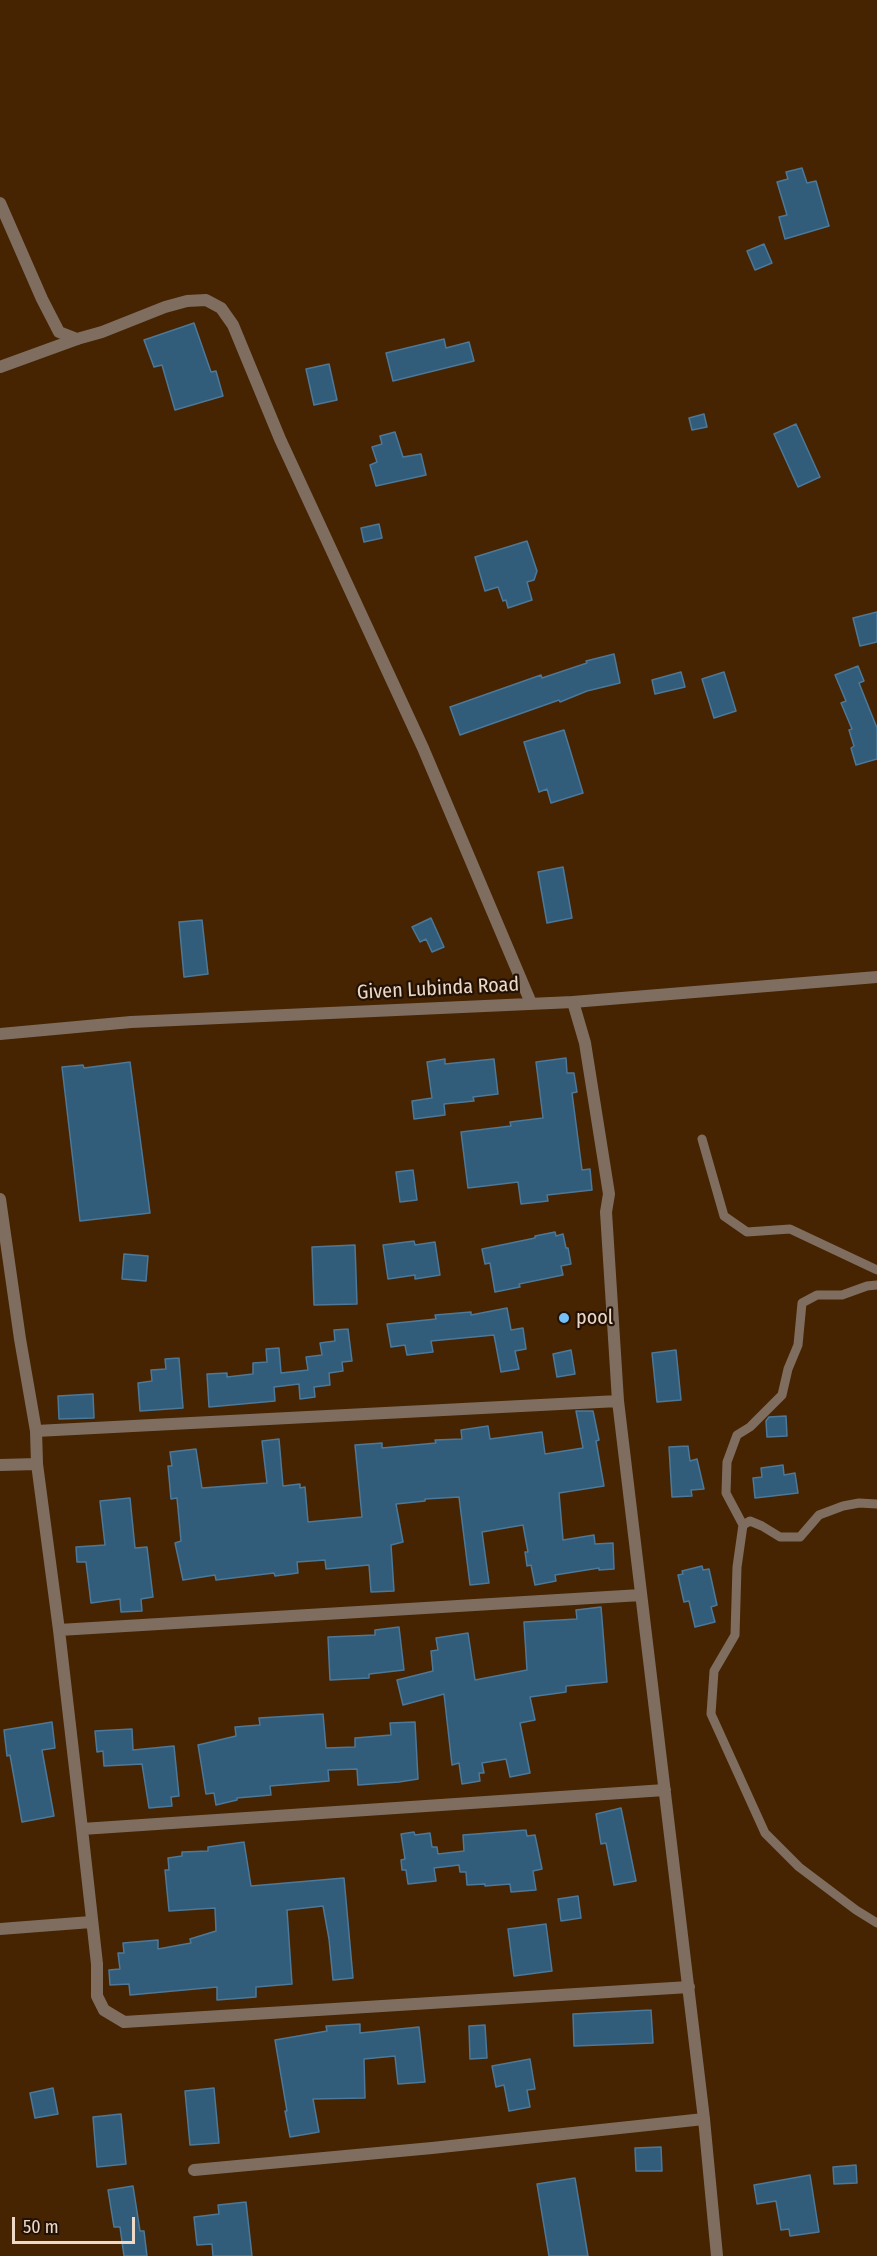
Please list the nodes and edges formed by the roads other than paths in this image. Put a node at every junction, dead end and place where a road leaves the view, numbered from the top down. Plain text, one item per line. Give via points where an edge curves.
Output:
1 (0, 203) edge
2 (59, 332) junction
3 (77, 339) junction
4 (52, 348) junction
5 (0, 368) edge
6 (877, 977) edge
7 (573, 1002) junction
8 (531, 1003) junction
9 (0, 1034) edge
10 (702, 1139) dead end
11 (0, 1199) edge
12 (877, 1270) edge
13 (877, 1285) edge
14 (618, 1401) junction
15 (36, 1431) junction
16 (37, 1464) junction
17 (0, 1465) edge
18 (877, 1504) edge
19 (743, 1525) junction
20 (642, 1595) junction
21 (59, 1630) junction
22 (665, 1790) junction
23 (82, 1829) junction
24 (91, 1922) junction
25 (877, 1923) edge
26 (0, 1929) edge
27 (689, 1987) junction
28 (704, 2119) junction
29 (194, 2170) dead end
30 (717, 2256) edge

1 - 2 street
2 - 3 street
2 - 4 street
3 - 4 street
3 - 8 street via 187,301 206,300 221,308 233,325 279,439 423,748
4 - 5 street
6 - 7 street, Given Lubinda Road
7 - 8 street, Given Lubinda Road
7 - 14 street via 585,1044 609,1194 606,1212
8 - 9 street, Given Lubinda Road via 131,1022
10 - 12 lane via 724,1216 747,1232 790,1229
11 - 15 street
13 - 19 lane via 834,1296 818,1295 802,1303 798,1346 782,1395 737,1435 727,1462 726,1493
14 - 15 street
14 - 20 street
15 - 16 street
16 - 17 street
16 - 21 street
18 - 19 lane via 843,1506 819,1515 800,1537 780,1537 750,1521
19 - 25 lane via 735,1635 714,1671 711,1714 765,1833 799,1868
20 - 21 street
20 - 22 street
21 - 23 street
22 - 23 street
22 - 27 street
23 - 24 street
24 - 26 street
24 - 27 street via 97,1996 104,2010 124,2022
27 - 28 street
28 - 29 street
28 - 30 street

